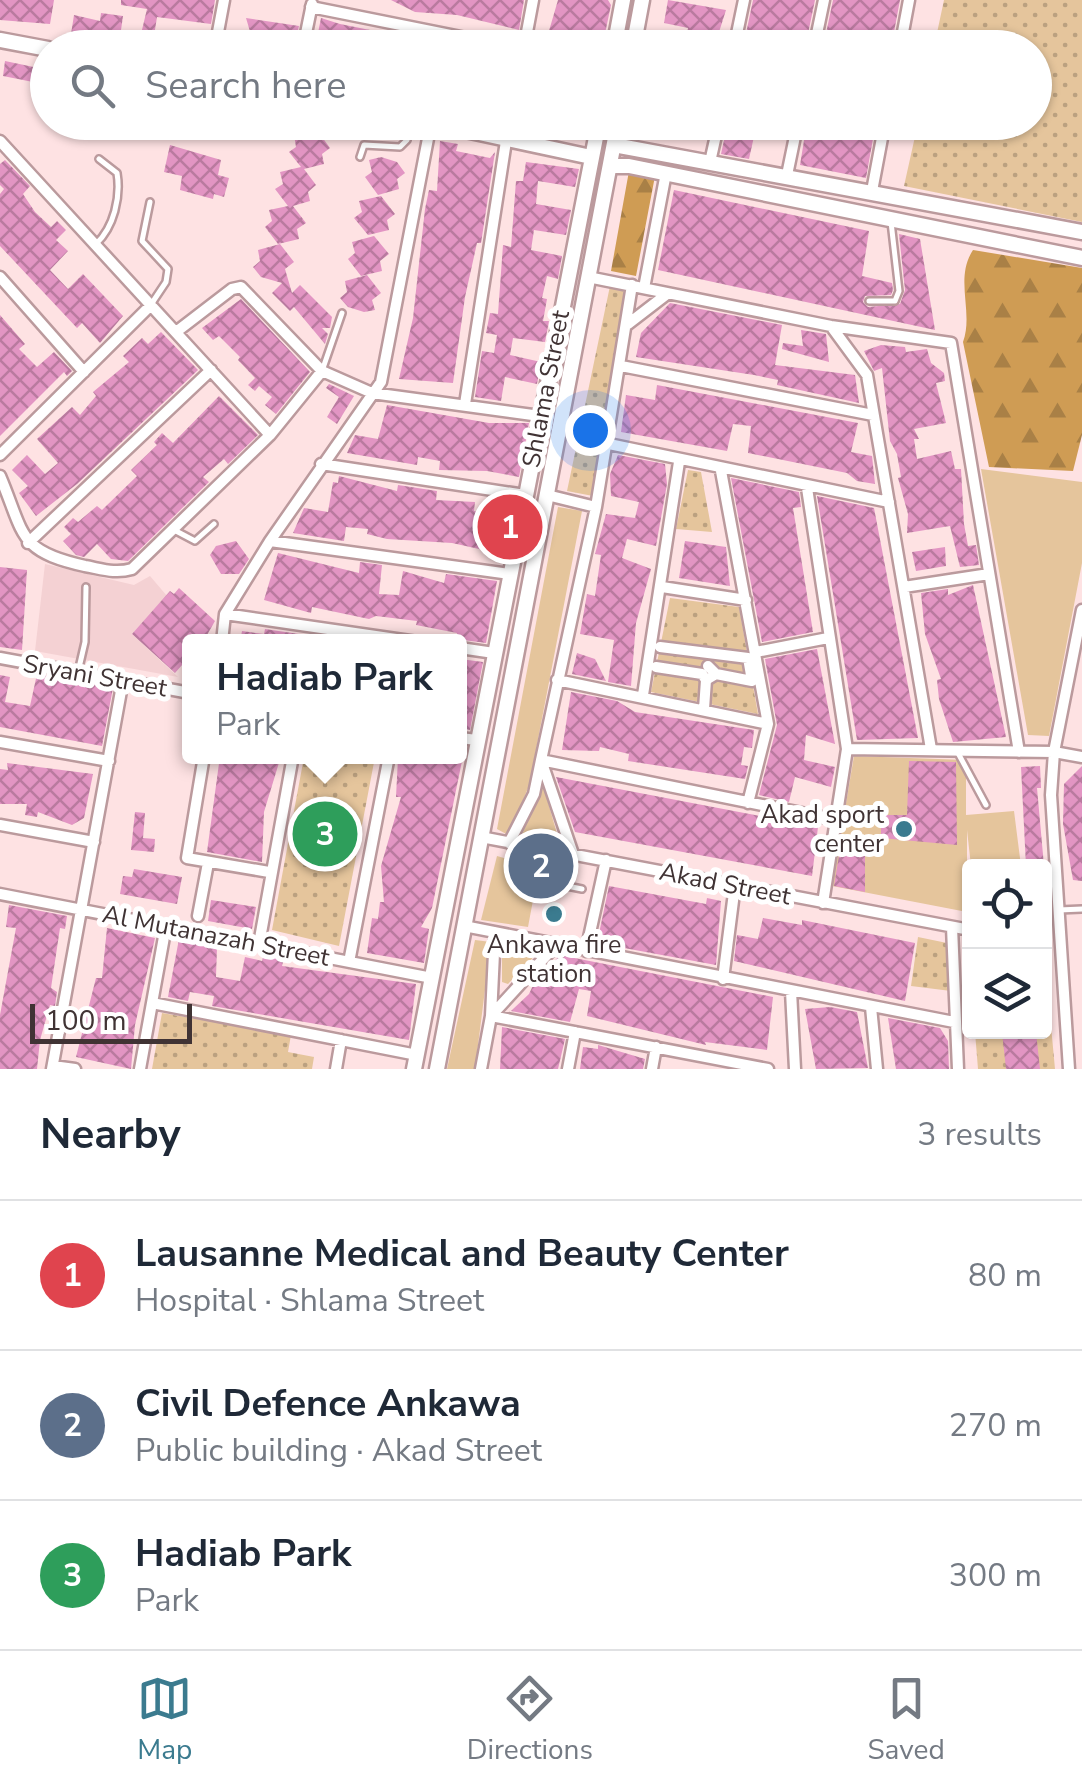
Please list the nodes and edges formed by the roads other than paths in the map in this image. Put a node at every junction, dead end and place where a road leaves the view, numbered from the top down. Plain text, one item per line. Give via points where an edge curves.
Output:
1 (224, 0) edge
2 (533, 0) edge
3 (623, 0) edge
4 (642, 0) edge
5 (744, 0) edge
6 (824, 0) edge
7 (909, 0) edge
8 (312, 3) edge
9 (218, 30) edge
10 (307, 30) edge
11 (434, 30) edge
12 (527, 30) edge
13 (617, 30) edge
14 (636, 30) edge
15 (738, 30) edge
16 (818, 30) edge
17 (903, 30) edge
18 (2, 41) edge
19 (30, 46) edge
20 (0, 60) edge
21 (407, 140) edge
22 (426, 140) edge
23 (506, 140) joint
24 (594, 140) edge
25 (615, 140) edge
26 (714, 140) edge
27 (794, 140) edge
28 (882, 140) edge
29 (0, 141) edge
30 (614, 145) junction
31 (634, 146) junction
32 (360, 157) dead end
33 (590, 157) junction
34 (100, 159) dead end
35 (710, 162) junction
36 (610, 166) junction
37 (629, 166) junction
38 (666, 173) junction
39 (787, 175) junction
40 (872, 191) junction
41 (150, 202) dead end
42 (891, 220) junction
43 (1082, 232) edge
44 (96, 244) junction
45 (1082, 258) edge
46 (0, 276) edge
47 (588, 277) junction
48 (638, 287) junction
49 (666, 294) junction
50 (869, 301) dead end
51 (151, 305) junction
52 (342, 313) dead end
53 (628, 324) junction
54 (832, 326) junction
55 (176, 332) junction
56 (622, 366) junction
57 (211, 370) junction
58 (322, 371) junction
59 (84, 372) junction
60 (372, 393) junction
61 (465, 404) junction
62 (873, 414) junction
63 (540, 416) junction
64 (270, 434) junction
65 (608, 444) junction
66 (0, 455) edge
67 (679, 462) junction
68 (320, 464) junction
69 (721, 470) junction
70 (0, 476) edge
71 (807, 488) junction
72 (547, 494) junction
73 (525, 495) junction
74 (889, 502) junction
75 (596, 508) junction
76 (214, 524) dead end
77 (174, 529) junction
78 (270, 541) junction
79 (28, 543) junction
80 (510, 574) junction
81 (989, 574) junction
82 (86, 587) dead end
83 (662, 587) junction
84 (904, 587) junction
85 (746, 600) junction
86 (1082, 610) edge
87 (225, 614) junction
88 (223, 634) edge
89 (362, 634) edge
90 (828, 638) junction
91 (660, 646) dead end
92 (467, 649) edge
93 (756, 652) junction
94 (494, 653) junction
95 (710, 653) junction
96 (0, 658) edge
97 (656, 667) dead end
98 (78, 672) junction
99 (708, 674) junction
100 (124, 680) junction
101 (557, 680) junction
102 (489, 681) junction
103 (510, 685) junction
104 (182, 691) edge
105 (642, 696) junction
106 (704, 709) junction
107 (483, 711) junction
108 (504, 714) junction
109 (768, 724) junction
110 (467, 739) edge
111 (478, 740) junction
112 (0, 742) edge
113 (846, 749) junction
114 (931, 749) junction
115 (957, 750) junction
116 (1019, 752) junction
117 (1054, 752) junction
118 (1082, 756) edge
119 (541, 760) junction
120 (108, 761) junction
121 (203, 764) edge
122 (290, 764) edge
123 (387, 764) edge
124 (748, 803) junction
125 (986, 805) dead end
126 (836, 820) junction
127 (0, 825) edge
128 (481, 837) junction
129 (94, 842) junction
130 (509, 842) junction
131 (558, 852) junction
132 (573, 854) junction
133 (606, 860) junction
134 (208, 862) junction
135 (270, 872) junction
136 (542, 881) dead end
137 (554, 883) junction
138 (735, 885) junction
139 (582, 889) dead end
140 (0, 895) edge
141 (823, 904) junction
142 (81, 909) junction
143 (1082, 909) edge
144 (1056, 911) junction
145 (198, 916) dead end
146 (166, 926) junction
147 (464, 926) junction
148 (952, 928) junction
149 (962, 929) edge
150 (495, 932) junction
151 (1052, 943) edge
152 (259, 944) junction
153 (1058, 944) junction
154 (556, 945) junction
155 (586, 951) junction
156 (349, 962) junction
157 (432, 978) junction
158 (723, 979) junction
159 (790, 991) junction
160 (152, 1003) junction
161 (871, 1007) junction
162 (491, 1016) junction
163 (954, 1022) junction
164 (575, 1032) junction
165 (341, 1040) junction
166 (656, 1047) junction
167 (415, 1062) edge
168 (52, 1067) edge
169 (75, 1069) edge
170 (140, 1069) edge
171 (336, 1069) edge
172 (437, 1069) edge
173 (481, 1069) edge
174 (568, 1069) edge
175 (652, 1069) edge
176 (768, 1069) edge
177 (794, 1069) edge
178 (877, 1069) edge
179 (958, 1069) edge
180 (1069, 1069) edge

1 - 9 street
2 - 12 street
3 - 13 main road
4 - 14 main road
5 - 15 street
6 - 16 street
7 - 17 street
8 - 10 street
8 - 11 street
18 - 19 main road
18 - 20 main road
21 - 32 lane via 400,147 364,146
22 - 60 street via 381,382
23 - 33 main road
23 - 61 street
24 - 33 main road, Shlama Street
25 - 30 main road, Shlama Street
26 - 35 street
27 - 39 street
28 - 40 street
29 - 44 street
30 - 31 main road
30 - 36 main road, Shlama Street
31 - 35 main road
31 - 37 main road
33 - 63 main road, Shlama Street
34 - 44 lane via 117,173 119,184 110,228
35 - 39 main road
36 - 37 main road
36 - 47 main road, Shlama Street
37 - 38 main road
38 - 42 main road
38 - 48 street
39 - 40 main road
40 - 43 main road
41 - 51 lane via 142,242 168,269
42 - 45 main road
42 - 50 lane via 900,291 895,300
44 - 51 street
46 - 59 street
47 - 48 street
47 - 72 main road, Shlama Street
48 - 49 street
48 - 53 street
49 - 53 street
49 - 54 street
51 - 55 street
51 - 59 street
52 - 58 lane
53 - 56 street
54 - 62 street via 866,375
54 - 81 street via 951,343
55 - 57 street
55 - 58 street via 240,287
56 - 62 street
56 - 65 street
57 - 64 street
57 - 79 street
58 - 60 street
58 - 64 street
59 - 66 street
60 - 61 street
60 - 68 street
61 - 63 street
62 - 74 street
63 - 73 main road, Shlama Street
64 - 77 street
65 - 67 street
65 - 75 street
67 - 69 street
67 - 83 street
68 - 73 street
68 - 78 street
69 - 71 street
69 - 85 street
70 - 79 street
71 - 74 street
71 - 90 street
72 - 75 street
72 - 103 main road, Shlama Street
73 - 80 main road, Shlama Street
74 - 84 street
75 - 101 street
76 - 77 lane via 195,541
77 - 79 street via 124,571 46,558
78 - 80 street
78 - 87 street
80 - 94 main road, Shlama Street
81 - 84 street
81 - 116 street
82 - 98 lane
83 - 85 street
83 - 105 street
84 - 114 street
85 - 93 street
86 - 117 street
87 - 88 street
87 - 89 street
90 - 93 street
90 - 113 street
91 - 95 street
92 - 94 street
93 - 109 street
94 - 102 main road, Shlama Street
95 - 99 street
95 - 99 street via 748,658 752,681
96 - 98 street, Sryani Street
97 - 99 street
98 - 100 street, Sryani Street
99 - 106 street
100 - 104 street, Sryani Street
100 - 120 street
101 - 105 street
101 - 119 street
102 - 103 main road via 497,693
102 - 107 main road, Shlama Street
103 - 108 main road, Shlama Street
105 - 106 street
106 - 109 street
107 - 108 main road via 496,703
107 - 111 main road, Shlama Street
108 - 128 main road, Shlama Street
109 - 124 street
110 - 111 street
111 - 157 main road, Shlama Street
112 - 120 street
113 - 114 street
113 - 126 street
114 - 115 street
115 - 116 street
115 - 125 lane
116 - 117 street
117 - 118 street
117 - 144 street
119 - 124 street
119 - 130 street via 534,794
119 - 132 street
120 - 129 street
121 - 134 street via 186,855
122 - 135 street
123 - 156 street
124 - 126 street
126 - 141 street
127 - 129 street
128 - 130 street, Akad Street
128 - 147 main road, Shlama Street
129 - 142 street
130 - 131 street, Akad Street
131 - 132 street, Akad Street
131 - 137 lane
132 - 133 street, Akad Street
133 - 138 street, Akad Street
133 - 155 street
134 - 135 street
134 - 145 street
135 - 152 street
136 - 137 lane
137 - 139 lane
138 - 141 street, Akad Street
138 - 158 street
140 - 142 street, Al Mutanazah Street
141 - 148 street, Akad Street
142 - 146 street, Al Mutanazah Street
142 - 168 street
143 - 144 lane
144 - 153 street
146 - 152 street, Al Mutanazah Street
146 - 160 street
147 - 150 street
147 - 172 main road, Shlama Street
148 - 149 street, Akad Street
148 - 163 street
150 - 154 street
150 - 162 street
151 - 153 street
152 - 156 street, Al Mutanazah Street
153 - 180 street
154 - 155 street
154 - 162 street
155 - 158 street
156 - 157 street, Al Mutanazah Street
157 - 167 main road, Shlama Street
158 - 159 street
159 - 161 street
159 - 177 street
160 - 165 street
160 - 170 street
161 - 163 street
161 - 178 street
162 - 164 street
162 - 173 street
163 - 179 street
164 - 166 street
164 - 174 street
165 - 167 street
165 - 171 street
166 - 175 street
166 - 176 street
168 - 169 street

